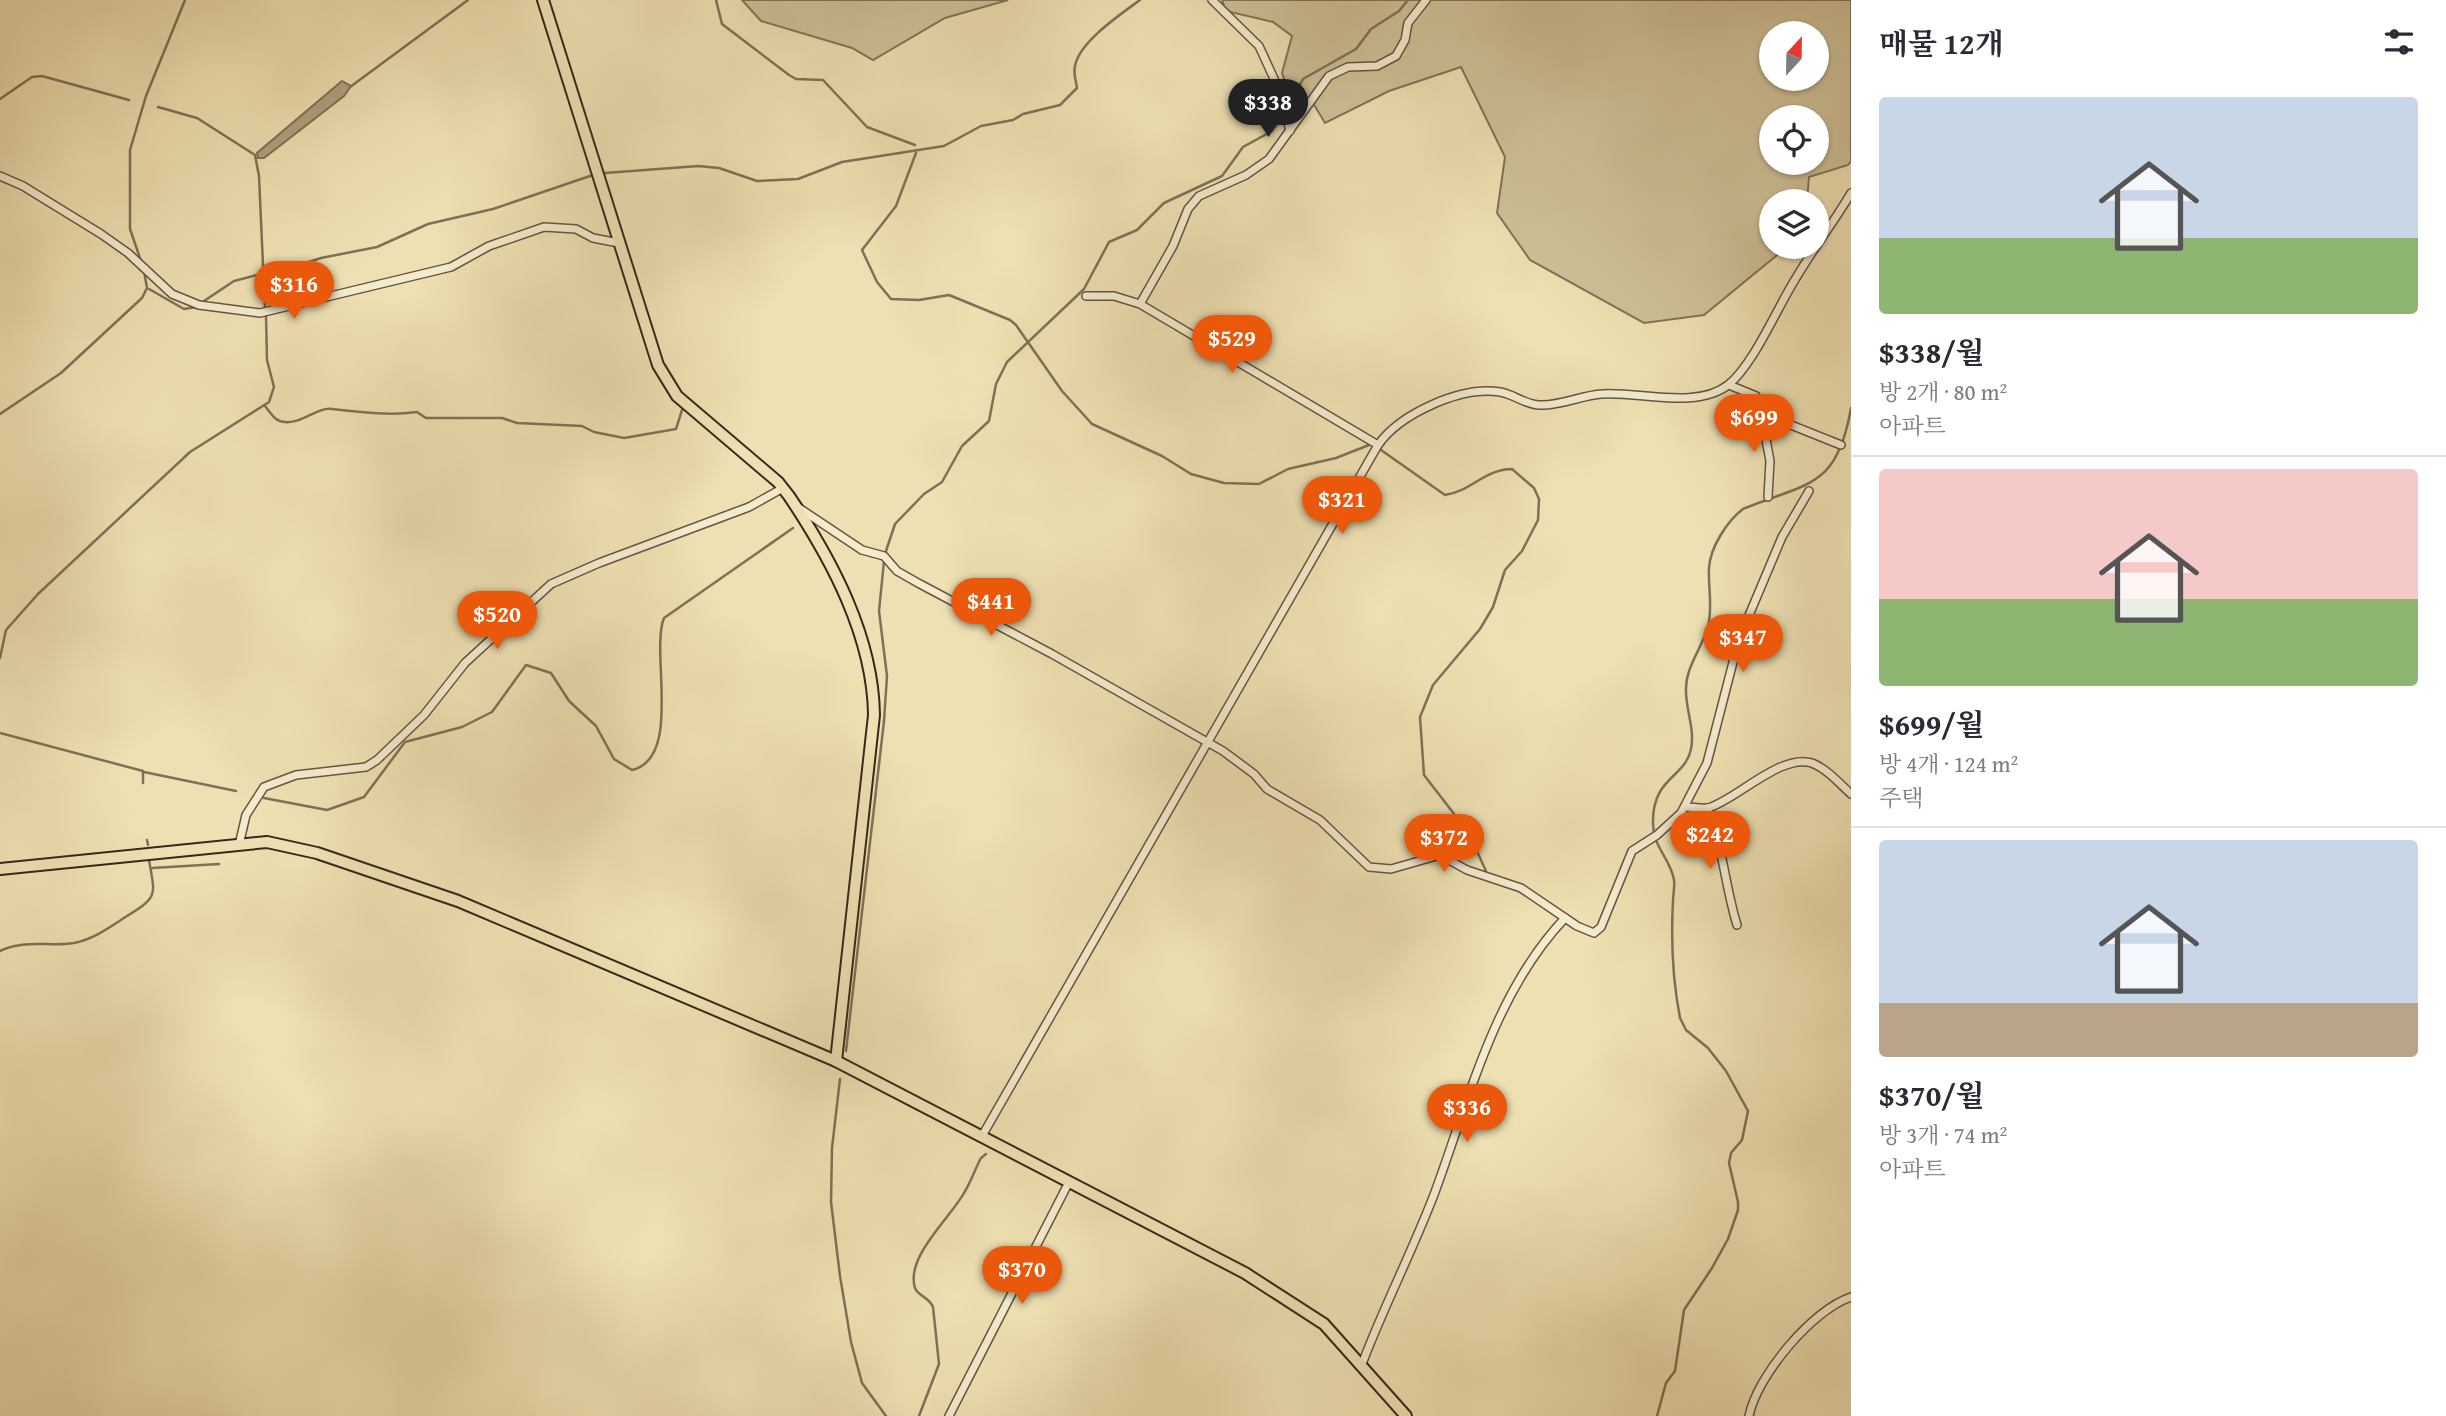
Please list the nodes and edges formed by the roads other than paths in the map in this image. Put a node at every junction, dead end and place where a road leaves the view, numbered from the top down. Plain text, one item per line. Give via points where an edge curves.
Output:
1 (542, 0) edge
2 (1212, 0) edge
3 (1426, 0) edge
4 (1290, 133) junction
5 (0, 176) edge
6 (1851, 193) edge
7 (619, 243) junction
8 (1086, 296) dead end
9 (1140, 304) junction
10 (1729, 385) junction
11 (1761, 413) junction
12 (1378, 445) junction
13 (1841, 445) dead end
14 (783, 488) junction
15 (1809, 491) dead end
16 (1768, 497) dead end
17 (796, 506) junction
18 (1206, 744) junction
19 (1851, 794) edge
20 (1686, 807) junction
21 (1707, 808) junction
22 (239, 845) junction
23 (0, 869) edge
24 (1565, 918) junction
25 (1737, 925) dead end
26 (836, 1061) junction
27 (982, 1136) junction
28 (1069, 1182) junction
29 (1851, 1297) edge
30 (1362, 1364) junction
31 (949, 1416) edge
32 (1406, 1416) edge
33 (1749, 1416) edge

1 - 7 main road
2 - 4 street via 1259,46 1287,110
3 - 4 street via 1408,23 1396,56 1377,66 1348,67 1329,76
4 - 9 street via 1257,169 1193,202
5 - 7 street via 59,207 119,247 172,294 200,305 260,313 451,267 489,246 544,227 576,229 593,239
6 - 10 street
7 - 14 main road via 658,365 670,388
8 - 9 street via 1114,296
9 - 12 street
10 - 11 street via 1756,396
10 - 12 street via 1680,398 1618,393 1538,405 1502,392 1458,397 1401,420
11 - 13 street
11 - 16 street via 1770,461
12 - 18 street
14 - 17 main road
14 - 22 street via 749,507 551,584 458,670 424,715 377,760 366,767 296,775 264,787 246,815
15 - 20 street via 1782,537 1739,639 1712,750
17 - 18 street via 862,550 884,556 903,575 1052,654
17 - 26 main road via 853,617 871,665 874,695
18 - 24 street via 1235,759 1267,789 1320,820 1369,867 1391,869 1440,855 1467,870 1521,888
18 - 27 street
19 - 21 street via 1823,769 1799,761 1746,784
20 - 21 street
20 - 24 street via 1636,847 1598,931 1586,931
21 - 25 street via 1717,830
22 - 23 main road
22 - 26 main road via 288,845 427,889
24 - 30 street via 1538,949 1505,1003 1419,1231
26 - 27 main road
27 - 28 main road
28 - 30 main road via 1293,1301 1324,1324
28 - 31 street
29 - 33 street via 1811,1322 1763,1380
30 - 32 main road

